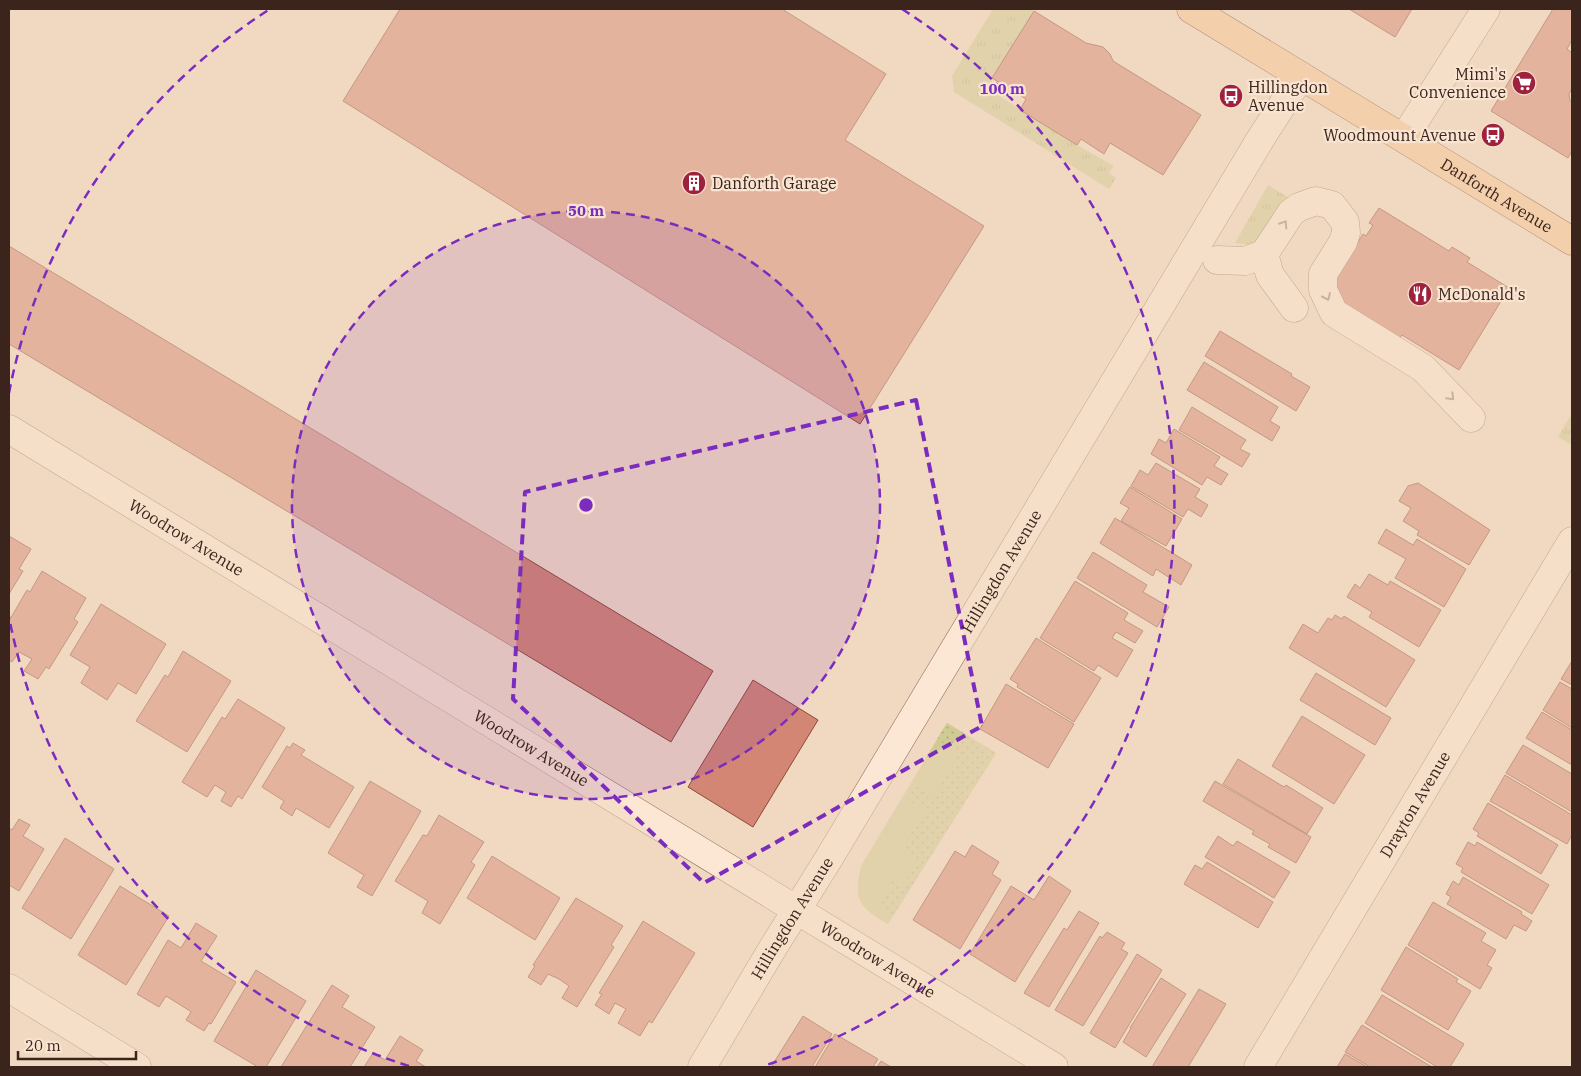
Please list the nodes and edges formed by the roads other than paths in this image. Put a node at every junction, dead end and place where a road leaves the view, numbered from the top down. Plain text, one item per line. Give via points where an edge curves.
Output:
1 (1191, 9) edge
2 (1486, 9) edge
3 (1301, 76) junction
4 (1404, 138) junction
5 (1572, 241) edge
6 (1264, 254) junction
7 (1217, 260) dead end
8 (1294, 308) dead end
9 (1471, 418) dead end
10 (9, 429) edge
11 (1572, 541) edge
12 (796, 909) junction
13 (9, 988) edge
14 (138, 1067) edge
15 (702, 1067) edge
16 (1054, 1067) edge
17 (1258, 1067) edge

1 - 3 main road, Danforth Avenue
2 - 4 street
3 - 4 main road, Danforth Avenue
3 - 12 street, Hillingdon Avenue
4 - 5 main road, Danforth Avenue
6 - 7 street via 1245,261
6 - 8 street via 1270,275
6 -> 9 street via 1291,213 1299,207 1316,201 1332,205 1345,222 1346,233 1323,274 1323,290 1334,313 1423,368
10 - 12 street, Woodrow Avenue
11 - 17 street, Drayton Avenue
12 - 15 street, Hillingdon Avenue
12 - 16 street, Woodrow Avenue
13 - 14 street

